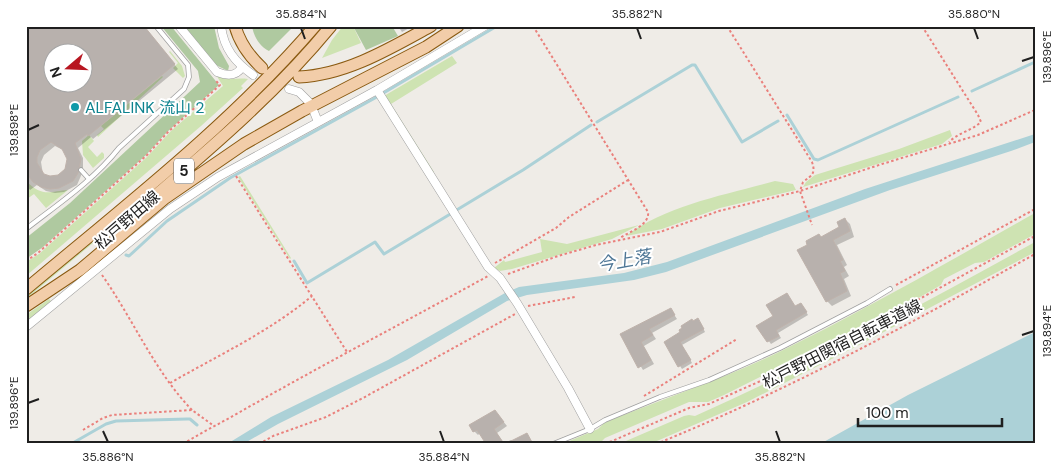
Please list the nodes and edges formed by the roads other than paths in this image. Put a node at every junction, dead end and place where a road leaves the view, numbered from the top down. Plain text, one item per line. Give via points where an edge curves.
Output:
1 (156, 26) edge
2 (179, 26) edge
3 (221, 26) edge
4 (235, 26) edge
5 (315, 26) edge
6 (332, 26) edge
7 (430, 26) edge
8 (458, 26) edge
9 (485, 26) edge
10 (242, 67) junction
11 (257, 72) joint
12 (299, 77) dead end
13 (289, 89) dead end
14 (379, 93) junction
15 (308, 102) dead end
16 (314, 112) dead end
17 (318, 122) junction
18 (81, 170) dead end
19 (89, 179) junction
20 (26, 230) edge
21 (26, 289) edge
22 (890, 289) road end
23 (26, 306) edge
24 (26, 327) edge
25 (590, 429) junction
26 (553, 444) edge

1 - 19 lane via 188,64 190,77 184,89
2 - 10 street via 218,72 235,74
3 - 10 street via 229,52
4 - 11 main road
5 - 21 main road, 松戸野田線 / 5 via 241,104
6 - 23 main road, 松戸野田線 / 5 via 252,112
7 - 12 main road via 390,49 349,66
8 - 23 main road via 426,47 244,144 164,199 80,270
9 - 14 street
10 - 11 street
13 - 15 street via 299,92
14 - 17 street
14 - 25 street via 494,273 508,287
16 - 17 street
17 - 24 street via 218,177 170,209
18 - 19 lane
19 - 20 lane
22 - 25 lane via 780,348
25 - 26 lane

